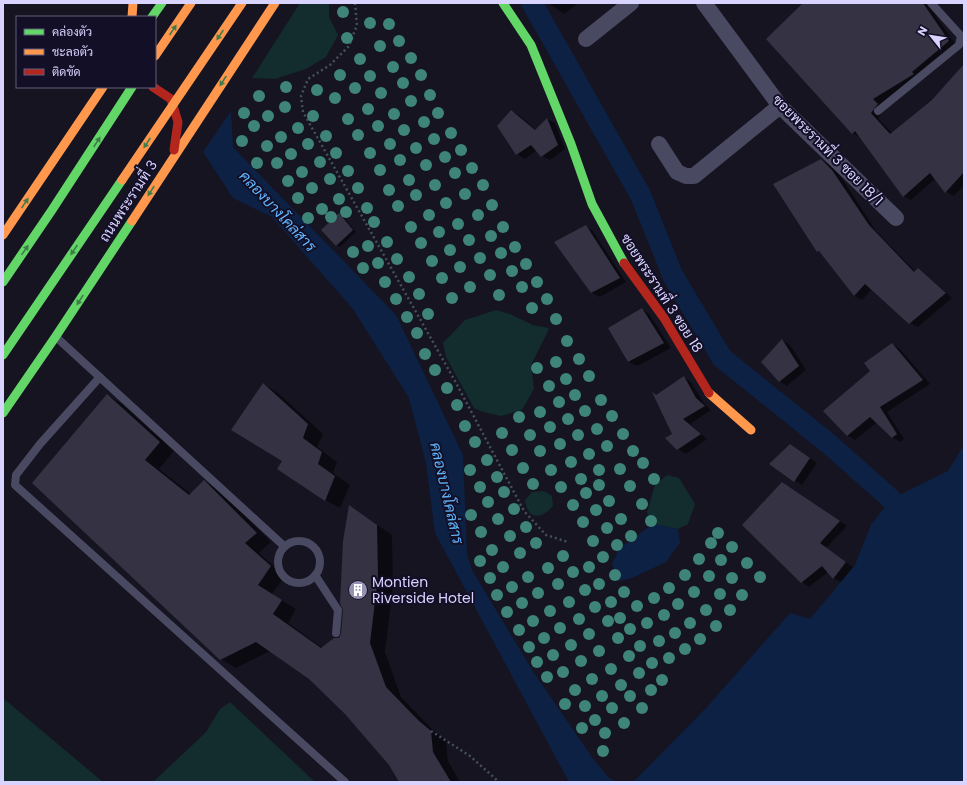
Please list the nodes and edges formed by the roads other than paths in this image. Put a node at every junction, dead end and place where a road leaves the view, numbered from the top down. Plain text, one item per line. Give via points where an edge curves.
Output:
1 (133, 3) edge
2 (162, 3) edge
3 (191, 3) edge
4 (230, 3) edge
5 (242, 3) edge
6 (275, 3) edge
7 (503, 3) edge
8 (632, 3) edge
9 (704, 3) edge
10 (931, 3) edge
11 (132, 16) edge
12 (153, 16) edge
13 (237, 26) dead end
14 (586, 39) dead end
15 (156, 55) edge
16 (103, 88) edge
17 (109, 88) edge
18 (131, 88) edge
19 (154, 88) edge
20 (780, 106) junction
21 (90, 107) junction
22 (878, 111) dead end
23 (659, 144) dead end
24 (172, 158) junction
25 (896, 218) dead end
26 (3, 235) edge
27 (3, 282) edge
28 (56, 336) junction
29 (3, 355) edge
30 (100, 377) junction
31 (3, 413) edge
32 (751, 430) dead end
33 (284, 546) junction
34 (315, 575) junction
35 (336, 633) dead end
36 (344, 782) edge

1 - 11 main road
2 - 12 main road
15 -> 3 main road
4 - 13 main road
5 -> 29 main road, ถนนพระรามที่ 3, bridge
6 -> 24 main road, ถนนพระรามที่ 3 via 243,45
7 - 32 main road, ซอยพระรามที่ 3 ซอย 18 via 531,45 592,204 620,257 664,318 707,391
8 - 14 street
9 - 20 street, ซอยพระรามที่ 3 ซอย 18/1
10 - 22 lane via 961,36 959,45
16 - 21 main road
17 - 21 main road
27 -> 18 main road
19 - 24 main road via 171,99 178,122
20 - 23 street via 694,176 677,172
20 - 25 street, ซอยพระรามที่ 3 ซอย 18/1
26 -> 21 main road
24 -> 28 main road, ถนนพระรามที่ 3
28 - 30 lane
28 - 31 main road, ถนนพระรามที่ 3
30 - 33 lane
30 - 36 lane via 40,444 16,475 16,485
33 - 34 lane via 296,540 310,543 317,550 320,560
33 - 34 lane via 278,555 277,566 286,580 295,584 308,581
34 - 35 lane via 338,610

